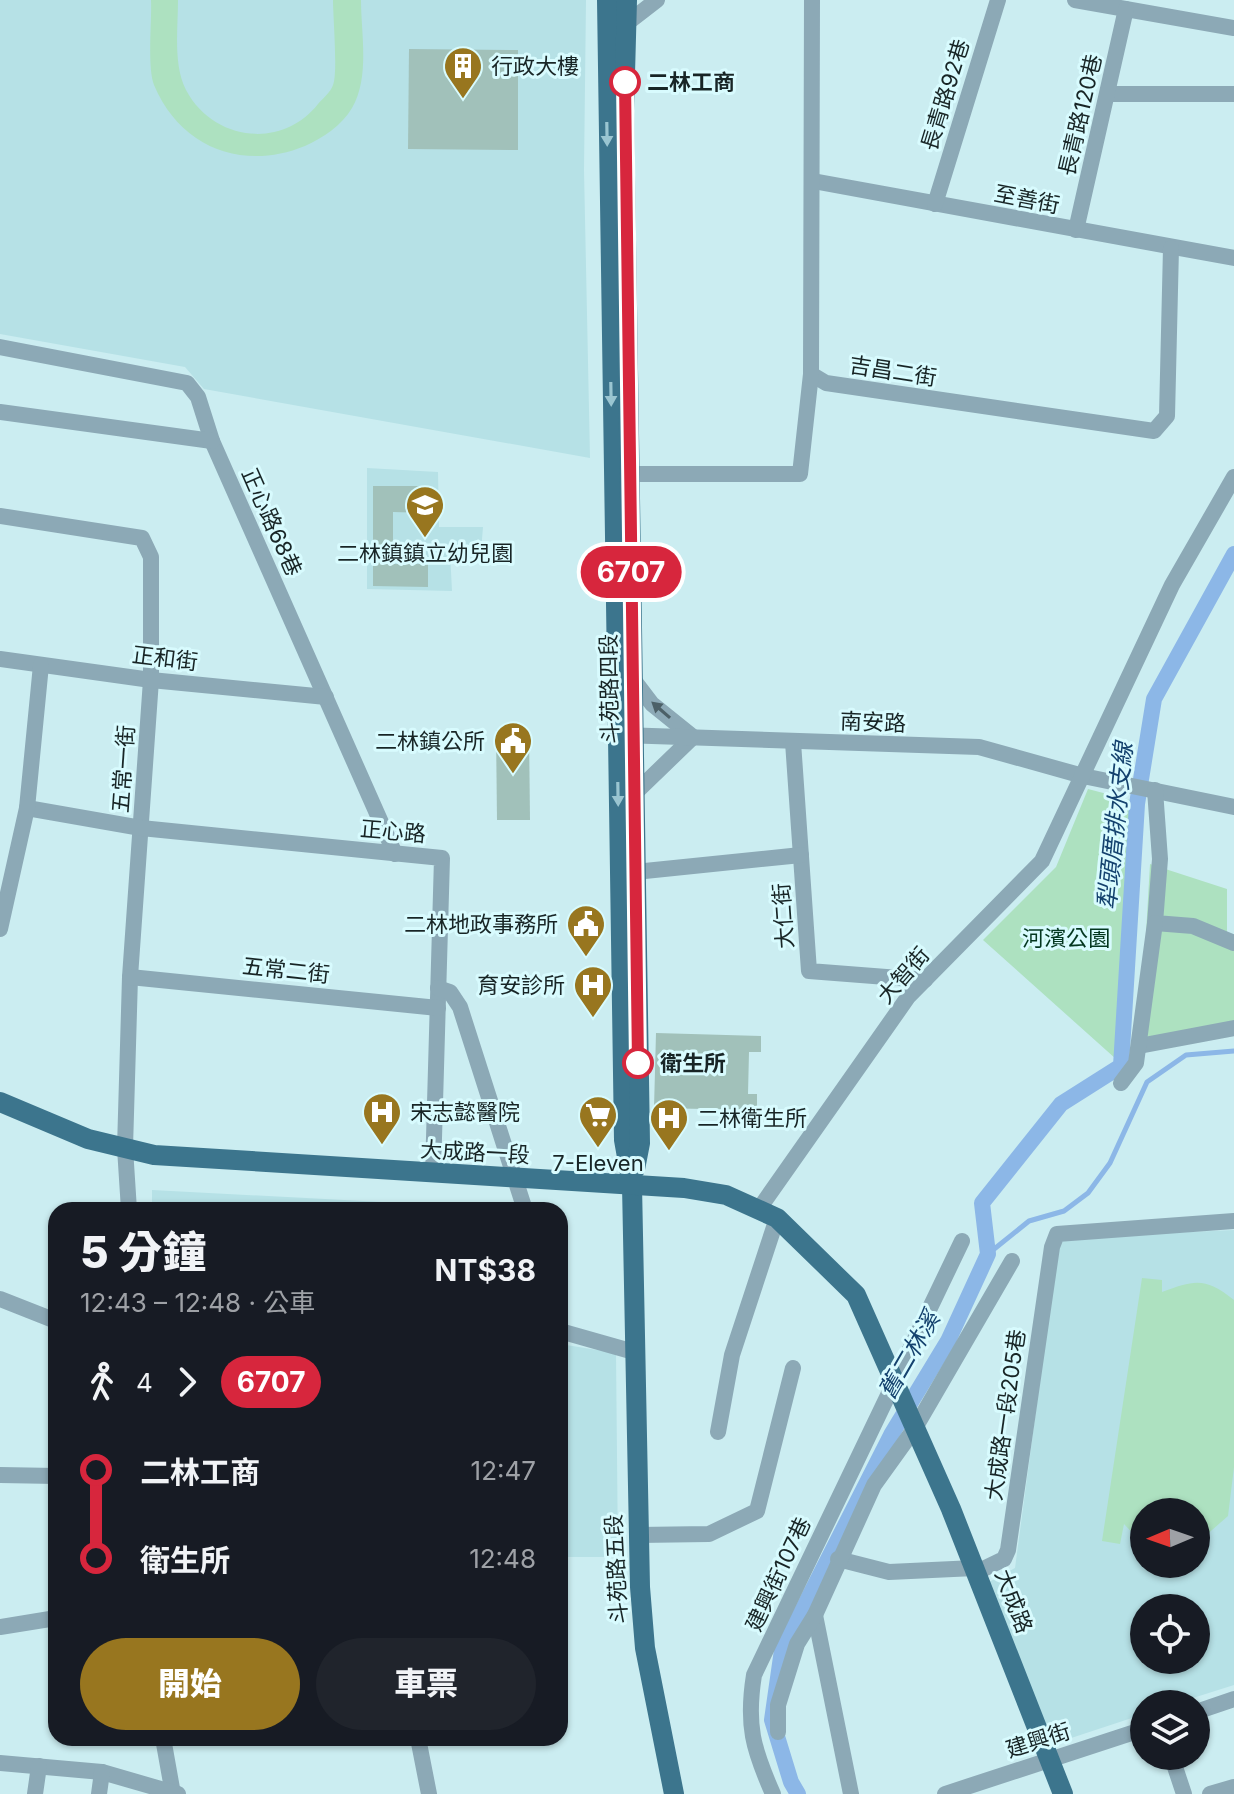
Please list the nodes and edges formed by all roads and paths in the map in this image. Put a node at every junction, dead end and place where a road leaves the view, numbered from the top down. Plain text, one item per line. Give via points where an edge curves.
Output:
1 (607, 0) edge
2 (627, 0) edge
3 (657, 0) edge
4 (812, 0) edge
5 (998, 0) edge
6 (1075, 0) edge
7 (1126, 9) junction
8 (626, 24) junction
9 (1234, 28) edge
10 (1108, 94) junction
11 (1234, 94) edge
12 (813, 181) junction
13 (935, 204) junction
14 (1076, 230) junction
15 (1171, 248) junction
16 (1234, 258) edge
17 (0, 347) edge
18 (811, 374) junction
19 (0, 412) edge
20 (212, 441) junction
21 (629, 474) junction
22 (1234, 477) edge
23 (0, 516) edge
24 (0, 659) edge
25 (41, 665) junction
26 (633, 679) junction
27 (151, 680) junction
28 (326, 697) junction
29 (625, 735) junction
30 (693, 737) junction
31 (793, 742) junction
32 (1083, 776) junction
33 (1155, 790) junction
34 (634, 794) junction
35 (1234, 807) edge
36 (27, 808) junction
37 (141, 828) junction
38 (395, 854) junction
39 (801, 855) junction
40 (635, 872) junction
41 (1155, 923) junction
42 (0, 929) edge
43 (1234, 943) edge
44 (130, 977) junction
45 (925, 980) junction
46 (438, 988) junction
47 (438, 1008) junction
48 (1234, 1028) edge
49 (1139, 1046) junction
50 (1121, 1083) dead end
51 (0, 1102) edge
52 (125, 1148) junction
53 (433, 1173) junction
54 (517, 1178) junction
55 (632, 1185) junction
56 (128, 1202) edge
57 (523, 1202) edge
58 (768, 1213) junction
59 (1234, 1221) edge
60 (962, 1241) dead end
61 (1012, 1261) dead end
62 (0, 1299) edge
63 (48, 1318) edge
64 (568, 1333) edge
65 (634, 1346) junction
66 (793, 1368) dead end
67 (893, 1378) junction
68 (915, 1428) junction
69 (718, 1432) dead end
70 (0, 1475) edge
71 (48, 1476) edge
72 (638, 1535) junction
73 (838, 1559) junction
74 (976, 1570) junction
75 (815, 1615) junction
76 (48, 1619) edge
77 (0, 1627) edge
78 (1234, 1699) edge
79 (1210, 1707) edge
80 (778, 1732) dead end
81 (1130, 1734) edge
82 (165, 1746) edge
83 (420, 1746) edge
84 (1051, 1759) junction
85 (0, 1763) edge
86 (39, 1766) junction
87 (1176, 1770) edge
88 (102, 1772) junction
89 (1234, 1787) edge
90 (174, 1793) edge
91 (35, 1794) edge
92 (99, 1794) edge
93 (429, 1794) edge
94 (674, 1794) edge
95 (773, 1794) edge
96 (851, 1794) edge
97 (945, 1794) edge
98 (1063, 1794) edge
99 (1184, 1794) edge
100 (1210, 1794) edge

1 -> 29 main road, 斗苑路四段
2 - 8 main road, 斗苑路四段
3 - 8 street
4 - 12 street
5 - 13 street, 長青路92巷
6 - 7 street
7 - 9 street
7 - 10 street, 長青路120巷
8 - 21 main road, 斗苑路四段
10 - 11 street
10 - 14 street, 長青路120巷
12 - 13 street, 至善街
12 - 18 street
13 - 14 street, 至善街
14 - 15 street, 至善街
15 - 16 street, 至善街
15 - 18 street, 吉昌二街 via 1167,416 1154,431 826,383
17 - 20 street, 正心路68巷 via 187,383 198,397
18 - 21 street via 800,474
19 - 20 street
20 - 28 street, 正心路68巷
21 - 26 main road, 斗苑路四段
22 - 32 street, 大智街 via 1172,585
23 - 27 street, 五常一街 via 142,538 151,557
24 - 25 street, 正和街
25 - 27 street, 正和街
25 - 36 street
26 - 29 main road, 斗苑路四段
30 -> 26 street via 652,704
27 - 28 street, 正和街
27 - 37 street, 五常一街
28 - 38 street, 正心路68巷
29 - 30 street, 南安路
29 - 34 main road, 斗苑路四段
29 -> 55 main road, 斗苑路四段 via 624,1140
30 - 31 street, 南安路
30 - 34 street
31 - 32 street, 南安路 via 979,747
31 - 39 street, 大仁街
32 - 33 street, 南安路
32 - 45 street, 大智街 via 1042,861
33 - 35 street
33 - 41 street via 1160,859
34 - 40 main road, 斗苑路四段
36 - 37 street, 正心路
36 - 42 street
37 - 38 street, 正心路
37 - 44 street, 五常一街
38 - 46 street, 正心路 via 442,858
39 - 40 street
39 - 45 street, 大仁街 via 809,971
40 - 55 main road, 斗苑路四段 via 640,1143
41 - 43 street via 1193,926
41 - 49 street
44 - 47 street, 五常二街
44 - 52 street, 五常一街
45 - 58 street, 大智街 via 908,997
46 - 47 street, 正心路
46 - 54 street via 450,992 460,1007
47 - 53 street, 正心路
48 - 49 street
49 - 50 street via 1136,1063
51 - 52 main road, 大成路一段 via 88,1139
52 - 53 main road, 大成路一段 via 154,1155
52 - 56 street, 五常一街
53 - 54 main road, 大成路一段
54 - 55 main road, 大成路一段
54 - 57 street
55 - 58 main road via 726,1195
55 - 65 main road, 斗苑路四段
58 - 67 main road via 856,1295
58 - 69 street, 大智街
59 - 74 street, 大成路一段205巷 via 1057,1234 1008,1550 1004,1559
60 - 67 street, 建興街107巷
61 - 68 street
62 - 63 street
64 - 65 street
65 - 72 main road, 斗苑路五段
66 - 72 street via 757,1511 709,1534
67 - 68 main road, 大成路
67 - 95 street, 建興街107巷 via 754,1675 748,1709 753,1750
68 - 73 street via 874,1485
68 - 74 main road, 大成路
70 - 71 street
72 - 94 main road, 斗苑路五段 via 645,1648
73 - 74 street via 889,1572
73 - 75 street
74 - 84 main road, 大成路
75 - 80 street via 784,1681
75 - 96 street
76 - 77 street
78 - 79 street
81 - 84 street, 建興街
82 - 90 street
83 - 93 street
84 - 97 street, 建興街
84 - 98 main road, 大成路
85 - 86 street
86 - 88 street
86 - 91 street
87 - 99 street
88 - 90 street
88 - 92 street
89 - 100 street

